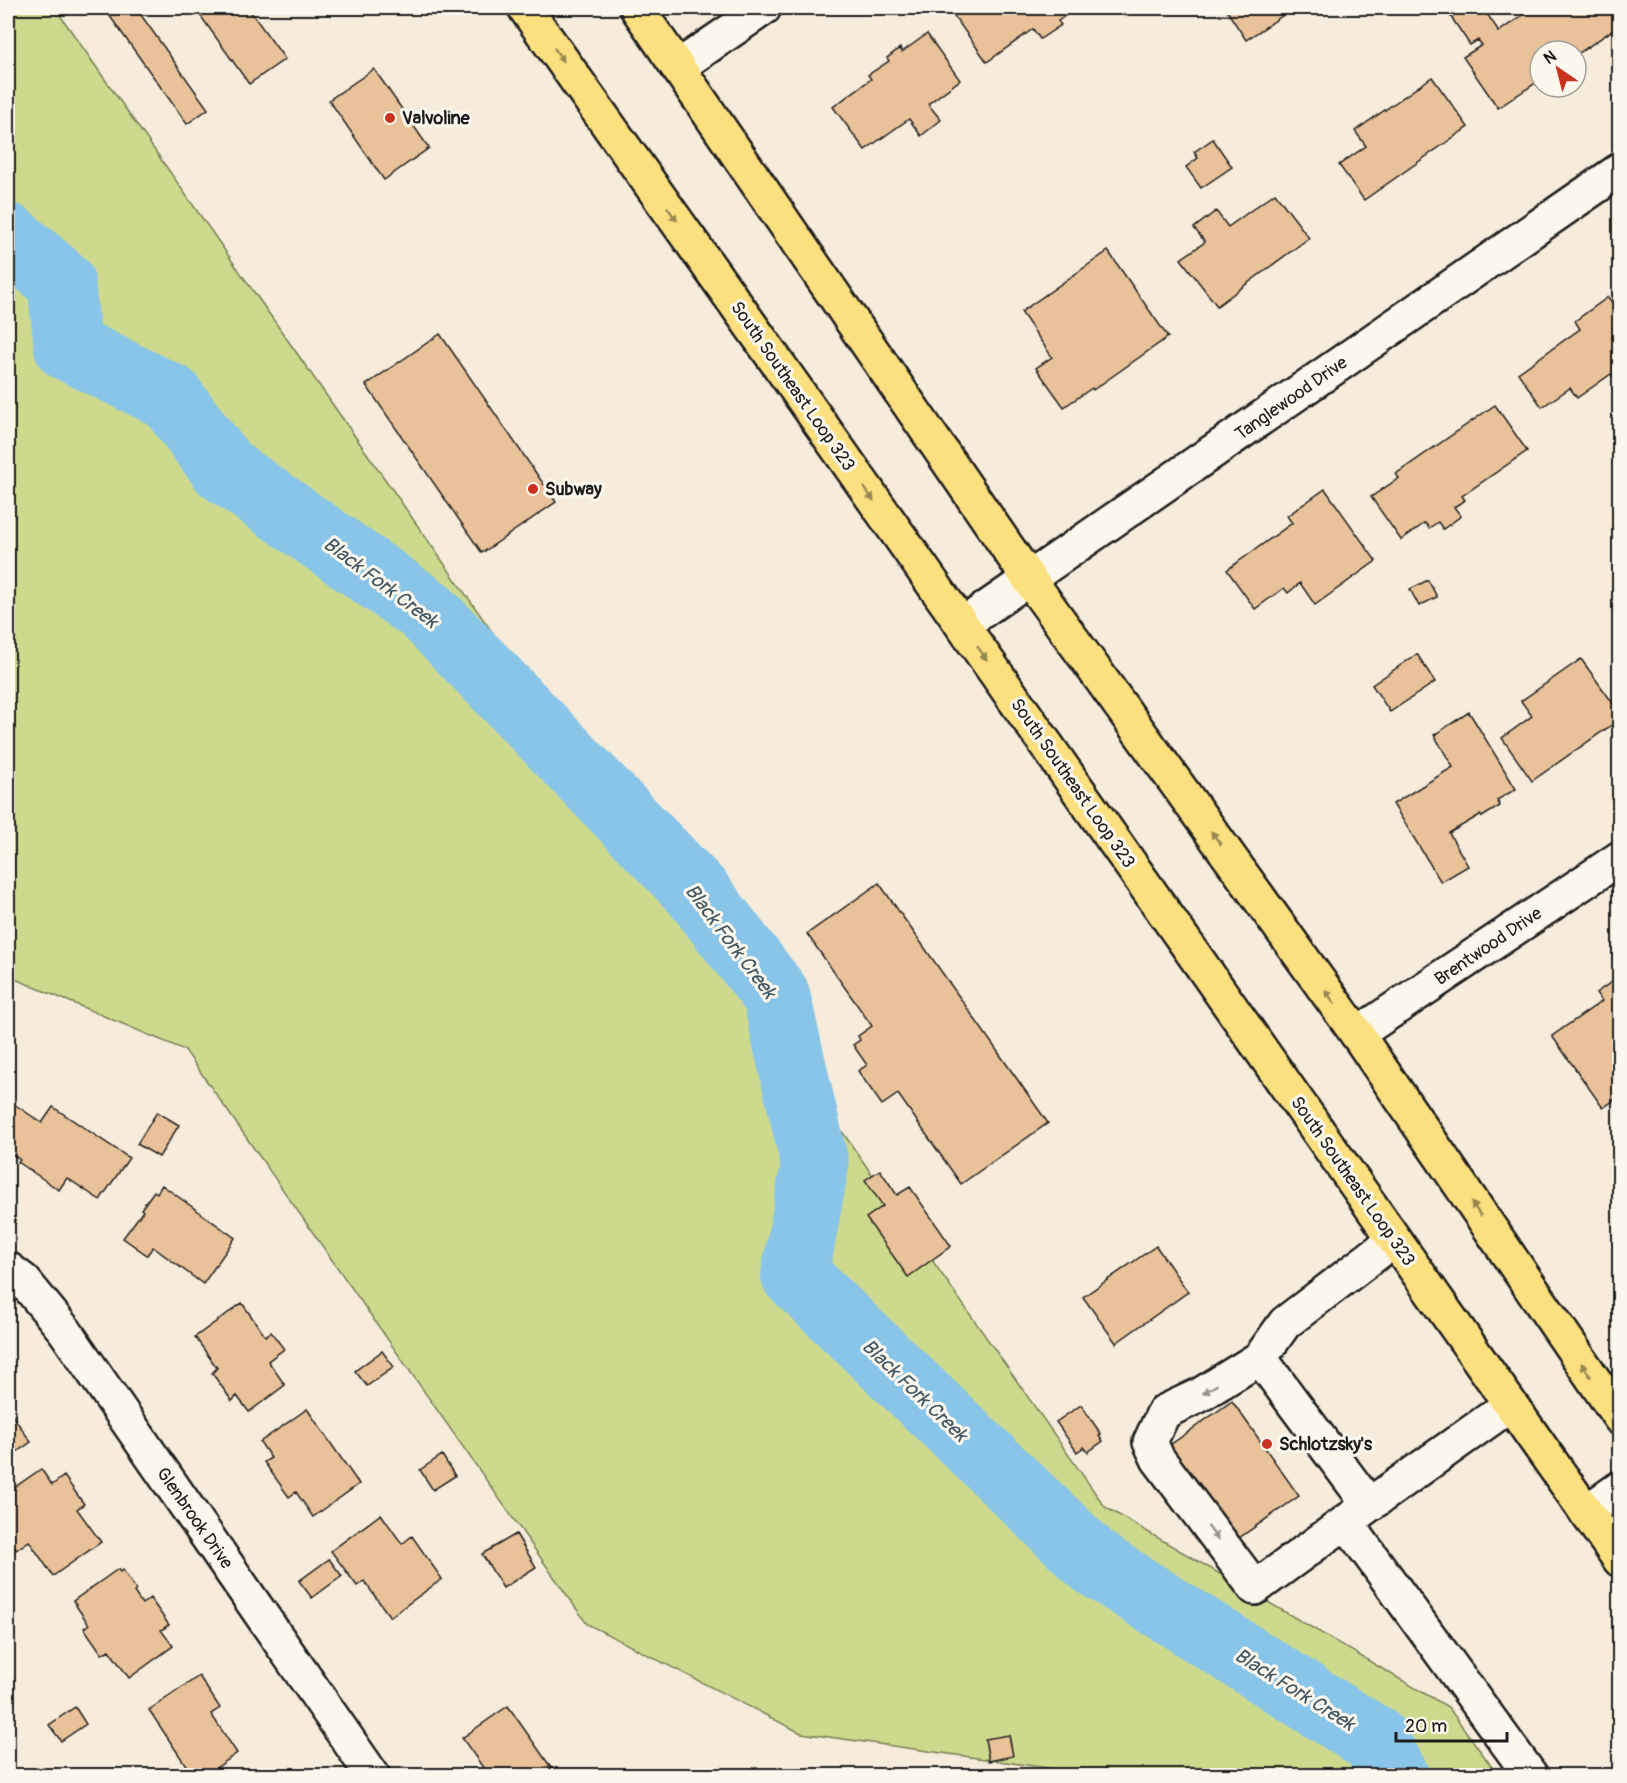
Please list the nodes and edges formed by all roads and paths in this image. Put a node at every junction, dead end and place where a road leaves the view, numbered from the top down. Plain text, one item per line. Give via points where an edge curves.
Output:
1 (525, 8) edge
2 (637, 8) edge
3 (764, 8) edge
4 (678, 67) junction
5 (1620, 170) edge
6 (1029, 579) junction
7 (962, 626) junction
8 (1620, 858) edge
9 (1357, 1034) junction
10 (1394, 1240) junction
11 (8, 1269) edge
12 (1260, 1358) junction
13 (1510, 1405) junction
14 (1620, 1418) edge
15 (1620, 1488) edge
16 (1586, 1512) junction
17 (1358, 1513) junction
18 (1620, 1560) edge
19 (373, 1776) edge
20 (1531, 1776) edge

1 -> 7 highway, South Southeast Loop 323
2 - 4 highway
3 - 4 street
4 - 6 highway
5 - 6 street, Tanglewood Drive
6 - 7 street, Tanglewood Drive
9 -> 6 highway
7 -> 10 highway, South Southeast Loop 323
8 - 9 street, Brentwood Drive
14 -> 9 highway
10 - 12 street via 1285,1323
10 - 13 highway, South Southeast Loop 323
11 - 19 street, Glenbrook Drive via 24,1281 65,1331
12 - 17 street
12 -> 17 street via 1164,1412 1150,1442 1158,1459 1255,1588
13 - 16 highway, South Southeast Loop 323
13 - 17 street
15 - 16 street
16 - 18 highway, South Southeast Loop 323
17 - 20 street

